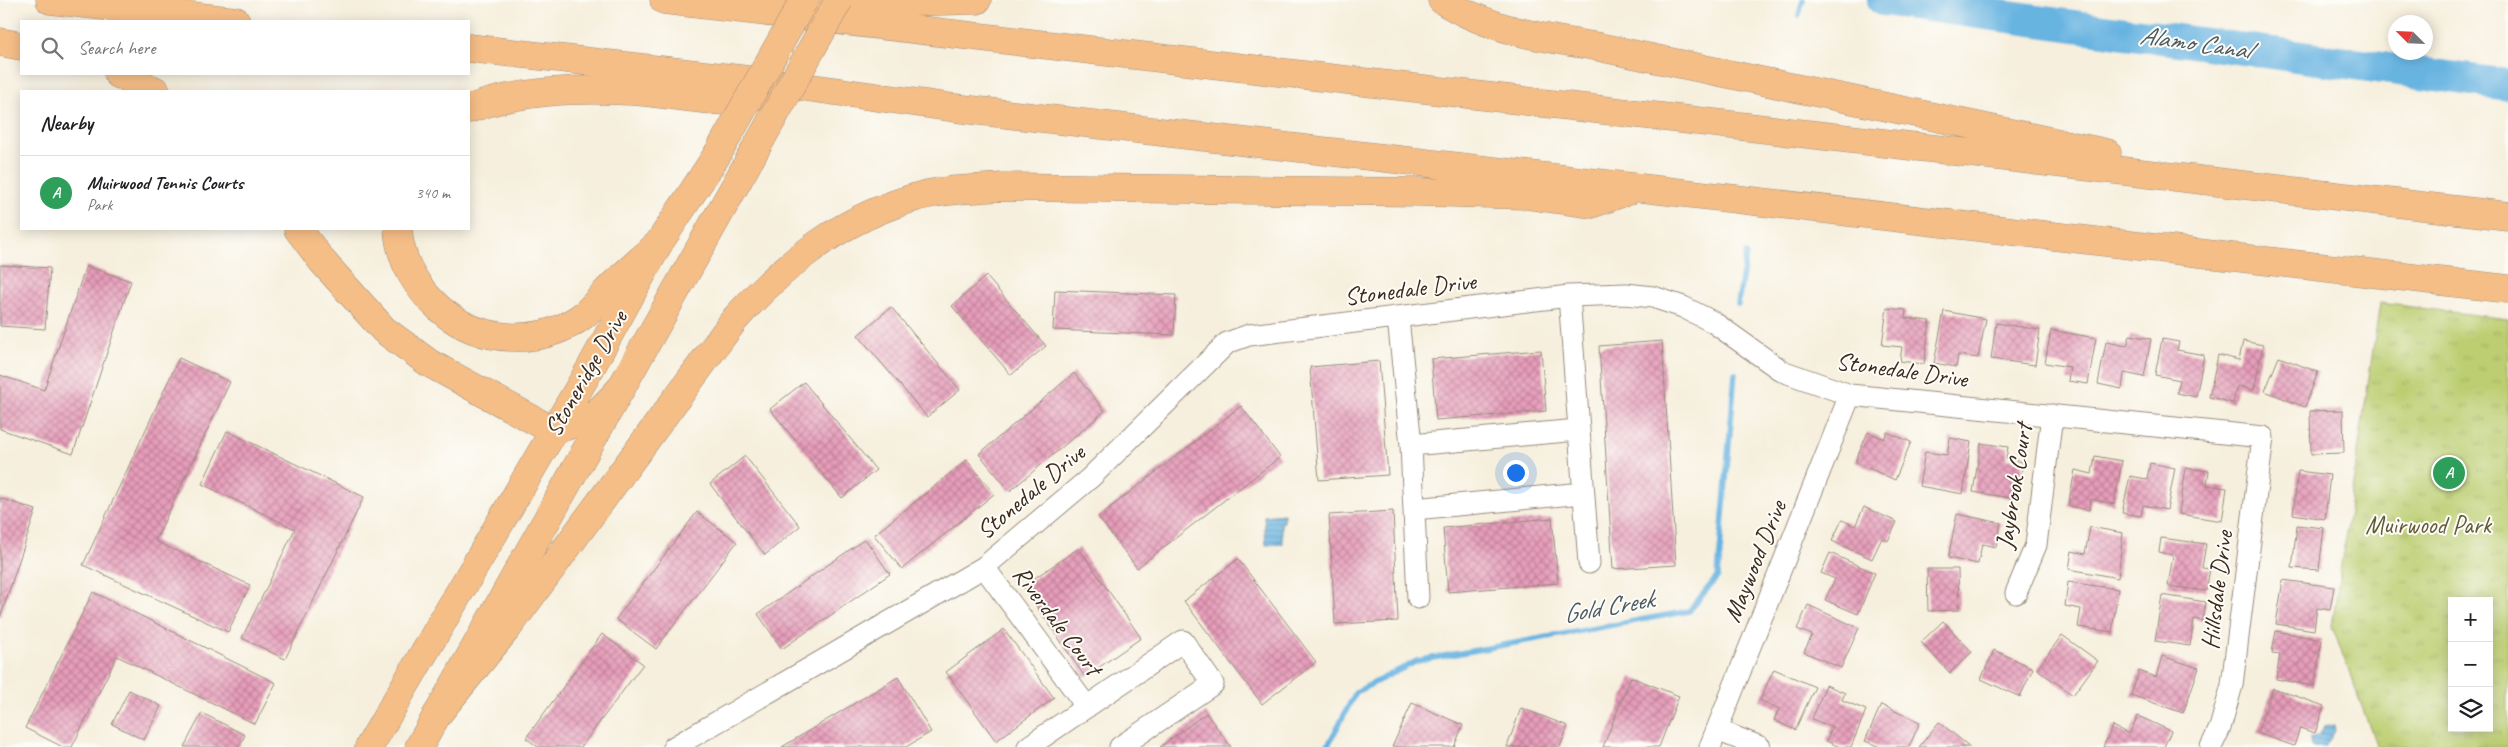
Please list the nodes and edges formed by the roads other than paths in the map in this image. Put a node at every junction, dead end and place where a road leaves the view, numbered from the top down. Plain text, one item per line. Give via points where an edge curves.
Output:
1 (50, 0) edge
2 (664, 0) edge
3 (804, 0) edge
4 (839, 0) edge
5 (977, 0) edge
6 (1442, 0) edge
7 (769, 12) junction
8 (227, 20) edge
9 (0, 42) edge
10 (20, 46) edge
11 (470, 48) edge
12 (120, 75) edge
13 (784, 84) junction
14 (154, 90) edge
15 (470, 109) edge
16 (2184, 178) junction
17 (1638, 187) junction
18 (2508, 216) edge
19 (299, 230) edge
20 (398, 230) edge
21 (659, 243) junction
22 (2508, 289) edge
23 (1569, 296) junction
24 (1398, 318) junction
25 (622, 387) junction
26 (1850, 395) junction
27 (2052, 415) junction
28 (552, 430) junction
29 (1578, 430) junction
30 (2263, 438) joint
31 (1411, 445) junction
32 (1583, 493) junction
33 (1414, 509) junction
34 (1589, 563) dead end
35 (984, 567) junction
36 (2016, 594) dead end
37 (1418, 598) dead end
38 (1087, 706) junction
39 (436, 716) junction
40 (1713, 738) edge
41 (369, 747) edge
42 (419, 747) edge
43 (674, 747) edge
44 (1028, 747) edge
45 (1120, 747) edge
46 (1760, 747) edge
47 (2210, 747) edge

1 - 8 main road
2 - 7 main road
3 - 21 main road, Stoneridge Drive, bridge via 717,155
4 - 25 main road, Stoneridge Drive, bridge
5 - 7 main road
6 - 16 main road via 1498,27 2123,156
7 - 16 main road
9 - 10 main road
11 - 13 main road
12 - 14 main road
13 - 15 main road via 740,101 630,91 577,91 526,95
13 - 17 main road via 965,109
16 - 18 main road
17 - 22 main road
17 - 39 main road via 1591,204 1525,195 1430,192 1003,188 921,196 880,210 840,230 802,255 766,285 735,319 509,626
19 - 28 main road via 384,330 429,363
20 - 21 main road via 399,244 411,275 429,300 450,318 472,330 498,336 528,337 557,329 585,314
21 - 28 main road, Stoneridge Drive
23 - 24 street, Stonedale Drive
23 - 26 street, Stonedale Drive via 1635,295 1683,307 1713,322 1782,371
23 - 29 street
24 - 31 street
24 - 35 street, Stonedale Drive via 1248,335 1227,343 1090,478
25 - 28 main road via 599,414
25 - 39 main road, Stoneridge Drive
26 - 27 street, Stonedale Drive
26 - 40 street, Maywood Drive
27 - 30 street, Stonedale Drive
27 - 36 street, Jaybrook Court via 2036,545
28 - 41 main road, Stoneridge Drive
29 - 31 street
29 - 32 street
30 - 47 street, Hillsdale Drive via 2232,685 2220,728
31 - 33 street
32 - 33 street
32 - 34 street
33 - 37 street
35 - 38 street, Riverdale Court
35 - 43 street, Stonedale Drive
38 - 44 street, Riverdale Court
38 - 45 street, Riverdale Court via 1183,640 1213,684
39 - 42 main road, Stoneridge Drive
40 - 46 street

